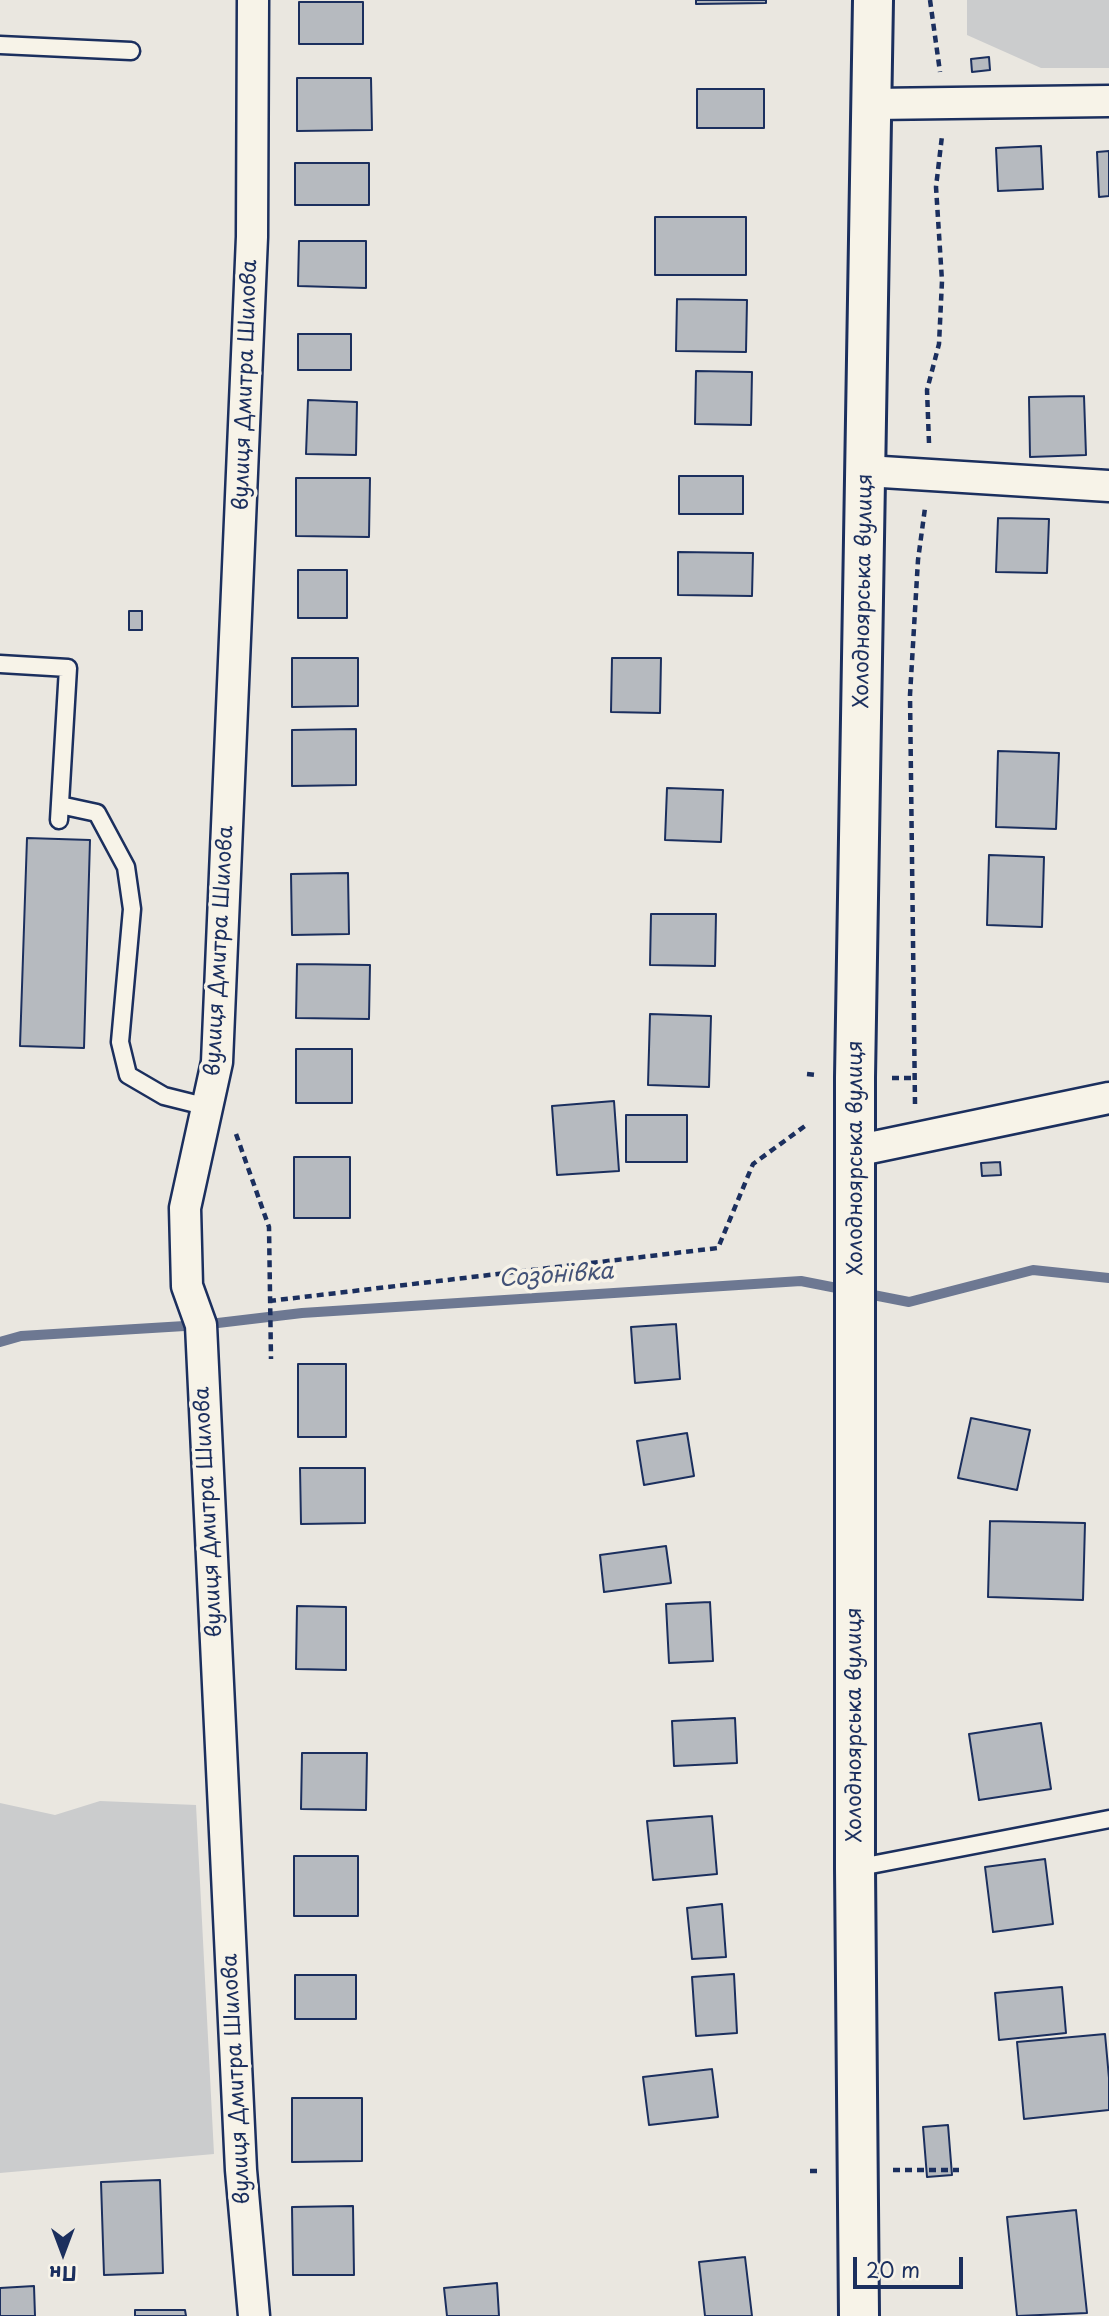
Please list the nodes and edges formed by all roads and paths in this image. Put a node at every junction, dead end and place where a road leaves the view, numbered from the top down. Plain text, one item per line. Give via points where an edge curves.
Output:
1 (253, 0) edge
2 (873, 0) edge
3 (930, 0) edge
4 (0, 45) edge
5 (131, 51) dead end
6 (1109, 101) edge
7 (946, 103) junction
8 (873, 104) junction
9 (866, 471) junction
10 (930, 474) junction
11 (1109, 486) edge
12 (0, 664) edge
13 (1109, 1098) edge
14 (208, 1107) junction
15 (805, 1126) dead end
16 (234, 1129) dead end
17 (914, 1139) junction
18 (855, 1151) junction
19 (270, 1301) junction
20 (271, 1359) dead end
21 (1109, 1819) edge
22 (855, 1868) junction
23 (254, 2316) edge
24 (859, 2316) edge

1 - 14 street, вулиця Дмитра Шилова via 251,265 217,1062
2 - 8 main road, Холодноярська вулиця
3 - 7 path
4 - 5 lane
6 - 7 street
7 - 8 street
7 - 10 path via 936,187 942,281 939,344 927,390
8 - 9 main road, Холодноярська вулиця
9 - 10 street
9 - 18 main road, Холодноярська вулиця
10 - 11 street
10 - 17 path via 918,560 910,695
12 - 14 lane via 68,668 59,813 97,813 126,867 132,909 120,1042 128,1075 164,1096
13 - 17 street
14 - 23 street, вулиця Дмитра Шилова via 186,1208 187,1286 201,1325 241,2170
15 - 19 path via 753,1164 718,1248
16 - 19 path via 269,1227
17 - 18 street
18 - 22 main road, Холодноярська вулиця
19 - 20 path
21 - 22 lane
22 - 24 main road, Холодноярська вулиця

